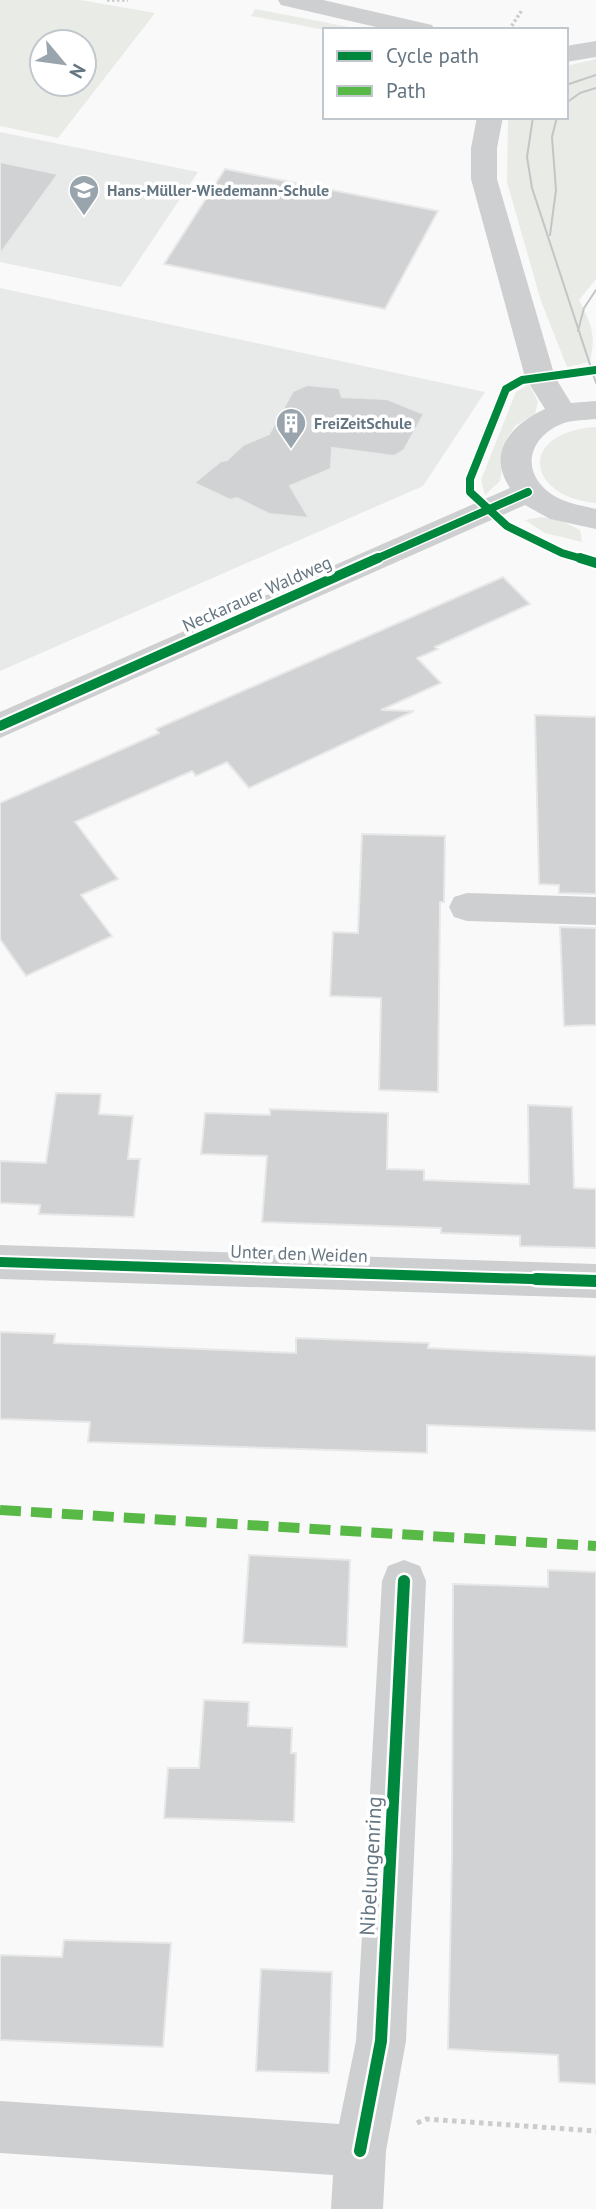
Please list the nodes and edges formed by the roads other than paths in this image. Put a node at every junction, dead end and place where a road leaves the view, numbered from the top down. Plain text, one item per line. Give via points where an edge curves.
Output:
1 (290, 0) edge
2 (414, 28) edge
3 (568, 42) edge
4 (596, 48) edge
5 (568, 54) edge
6 (490, 119) edge
7 (596, 410) edge
8 (562, 413) junction
9 (528, 492) junction
10 (594, 522) edge
11 (0, 726) edge
12 (467, 908) dead end
13 (596, 911) edge
14 (0, 1262) edge
15 (596, 1281) edge
16 (404, 1581) dead end
17 (0, 2127) edge
18 (359, 2151) junction
19 (357, 2209) edge

1 - 2 street
3 - 4 street
4 - 5 street
6 - 8 street via 484,179 540,377
7 - 8 street
8 - 9 street via 530,429 514,453 519,480
9 - 10 street via 554,509
9 - 11 street, Neckarauer Waldweg
12 - 13 street
14 - 15 street, Unter den Weiden
16 - 18 street, Nibelungenring via 381,2041
17 - 18 street
18 - 19 street, Nibelungenring

